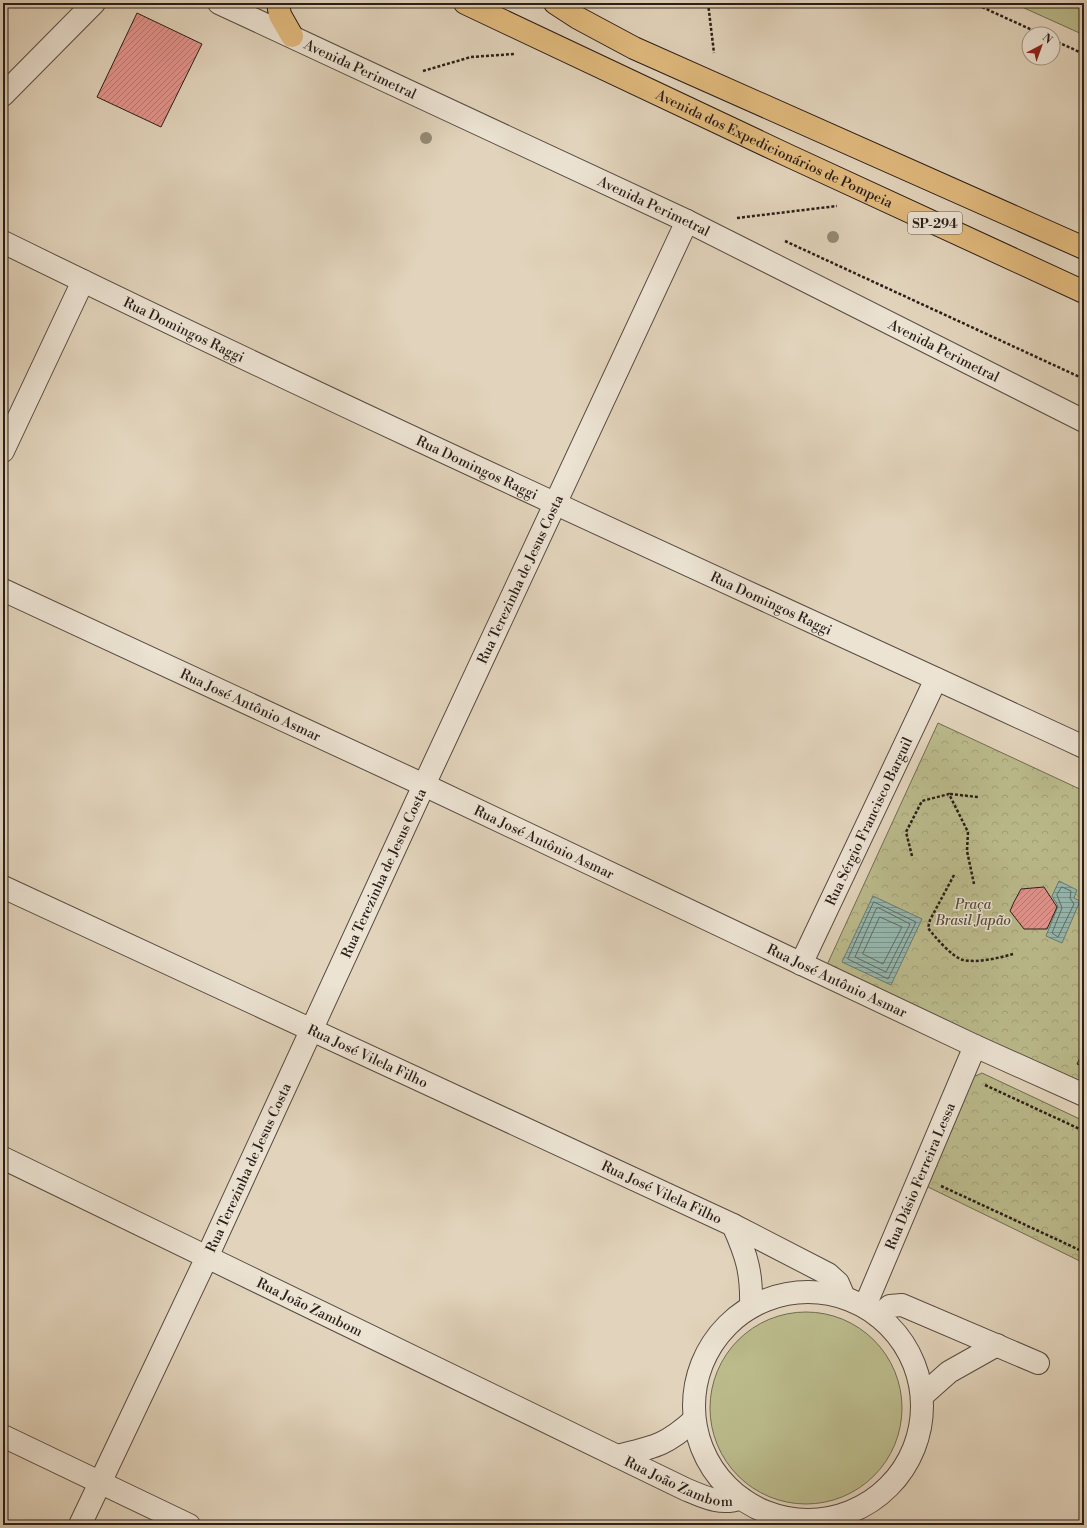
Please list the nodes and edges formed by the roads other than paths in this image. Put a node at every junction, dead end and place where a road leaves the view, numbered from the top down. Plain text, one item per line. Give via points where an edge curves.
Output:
1 (94, 3) edge
2 (219, 3) edge
3 (278, 3) edge
4 (449, 3) edge
5 (465, 3) edge
6 (555, 3) edge
7 (510, 25) junction
8 (292, 36) junction
9 (3, 95) edge
10 (687, 221) junction
11 (3, 242) edge
12 (1084, 248) edge
13 (83, 281) junction
14 (1084, 292) edge
15 (1084, 421) edge
16 (3, 451) edge
17 (556, 503) junction
18 (3, 590) edge
19 (936, 678) junction
20 (1084, 747) edge
21 (424, 785) junction
22 (3, 887) edge
23 (801, 964) junction
24 (310, 1030) junction
25 (975, 1046) junction
26 (1084, 1095) edge
27 (3, 1158) edge
28 (733, 1225) junction
29 (207, 1257) junction
30 (844, 1297) junction
31 (751, 1307) junction
32 (871, 1311) junction
33 (996, 1344) junction
34 (1038, 1363) dead end
35 (922, 1396) junction
36 (694, 1420) junction
37 (3, 1436) edge
38 (617, 1456) junction
39 (100, 1484) junction
40 (761, 1514) edge
41 (860, 1518) edge
42 (80, 1525) edge
43 (189, 1525) edge

1 - 9 street
2 - 8 street, Avenida Perimetral
3 - 8 highway via 280,15
4 - 7 highway
5 - 7 highway, Avenida dos Expedicionários de Pompeia / SP-294
6 - 12 highway, SP-294 via 634,48
7 - 14 highway, Avenida dos Expedicionários de Pompeia / SP-294
8 - 10 street, Avenida Perimetral
10 - 15 street, Avenida Perimetral
10 - 17 street, Rua Terezinha de Jesus Costa
11 - 13 street, Rua Domingos Raggi
13 - 16 street
13 - 17 street, Rua Domingos Raggi via 361,414
17 - 19 street, Rua Domingos Raggi via 800,618
17 - 21 street, Rua Terezinha de Jesus Costa
18 - 21 street, Rua José Antônio Asmar
19 - 20 street, Rua Domingos Raggi
19 - 23 street, Rua Sérgio Francisco Barguil
21 - 23 street, Rua José Antônio Asmar
21 - 24 street, Rua Terezinha de Jesus Costa
22 - 24 street, Rua José Vilela Filho
23 - 25 street, Rua José Antônio Asmar
24 - 28 street, Rua José Vilela Filho
24 - 29 street, Rua Terezinha de Jesus Costa
25 - 26 street, Rua José Antônio Asmar
25 - 32 street, Rua Dásio Ferreira Lessa
27 - 29 street, Rua João Zambom
28 - 30 street, Rua José Vilela Filho via 828,1274 838,1283
28 - 31 street, Rua José Vilela Filho via 749,1265 752,1281
29 - 38 street, Rua João Zambom
29 - 39 street, Rua Terezinha de Jesus Costa
30 - 31 street via 822,1292 799,1291 776,1296
30 - 32 street
31 - 36 street via 727,1324 706,1352 695,1385
32 - 33 street via 902,1305
32 - 35 street via 900,1338 914,1365
33 - 34 street
33 - 35 street via 949,1372
35 - 41 street via 921,1424 913,1451 902,1469
36 - 38 street, Rua João Zambom via 668,1442
36 - 40 street via 703,1450 718,1476
37 - 39 street
38 - 40 street, Rua João Zambom via 710,1499 732,1502
39 - 42 street, Rua Terezinha de Jesus Costa
39 - 43 street
40 - 41 street via 798,1519

